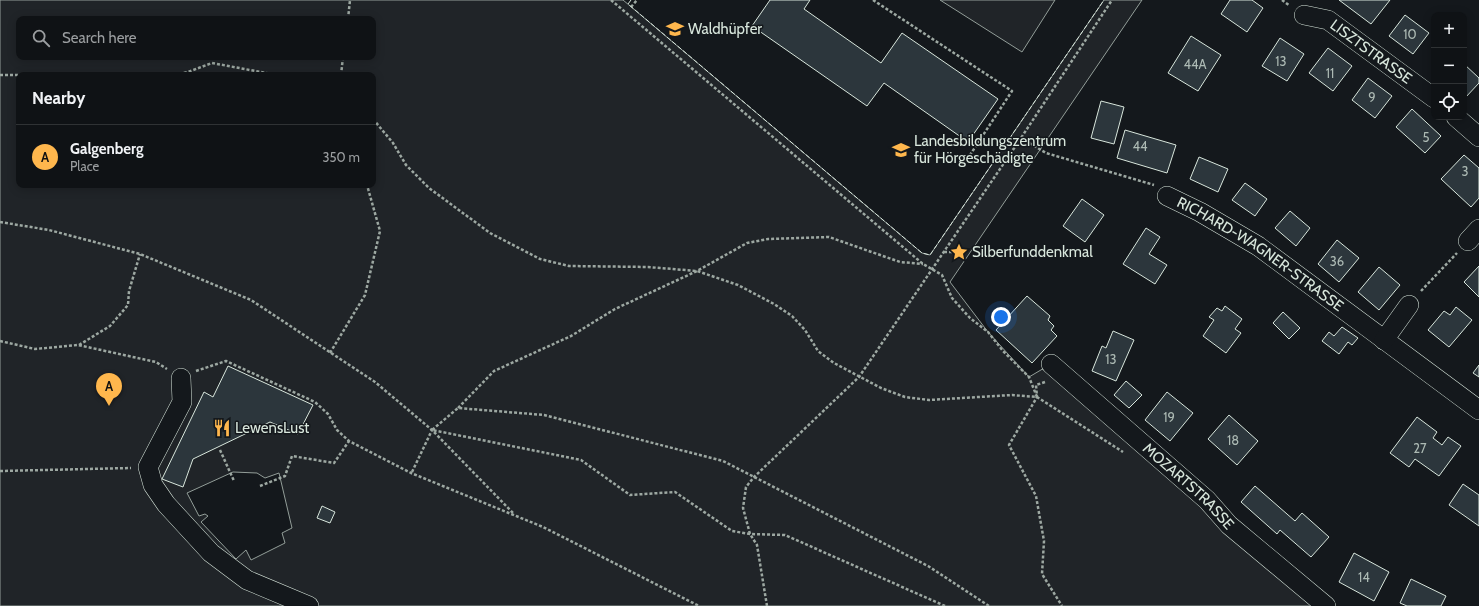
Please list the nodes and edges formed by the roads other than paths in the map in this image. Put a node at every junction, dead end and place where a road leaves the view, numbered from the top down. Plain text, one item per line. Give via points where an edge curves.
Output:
1 (1304, 15) dead end
2 (1431, 96) edge
3 (1459, 120) edge
4 (1479, 137) edge
5 (1167, 196) road end
6 (1409, 305) road end
7 (1384, 340) junction
8 (1051, 364) dead end
9 (182, 378) road end
10 (1479, 410) edge
11 (304, 604) edge
12 (278, 606) edge
13 (1326, 606) edge

1 - 2 street, LISZTSTRASSE via 1328,20
3 - 4 street
5 - 7 street, RICHARD-WAGNER-STRASSE via 1221,223 1258,246
6 - 7 street
7 - 10 street, RICHARD-WAGNER-STRASSE
8 - 13 street, MOZARTSTRASSE via 1207,500 1228,525
9 - 11 street via 182,402 148,467 153,485 166,504 211,553 247,580
11 - 12 street

